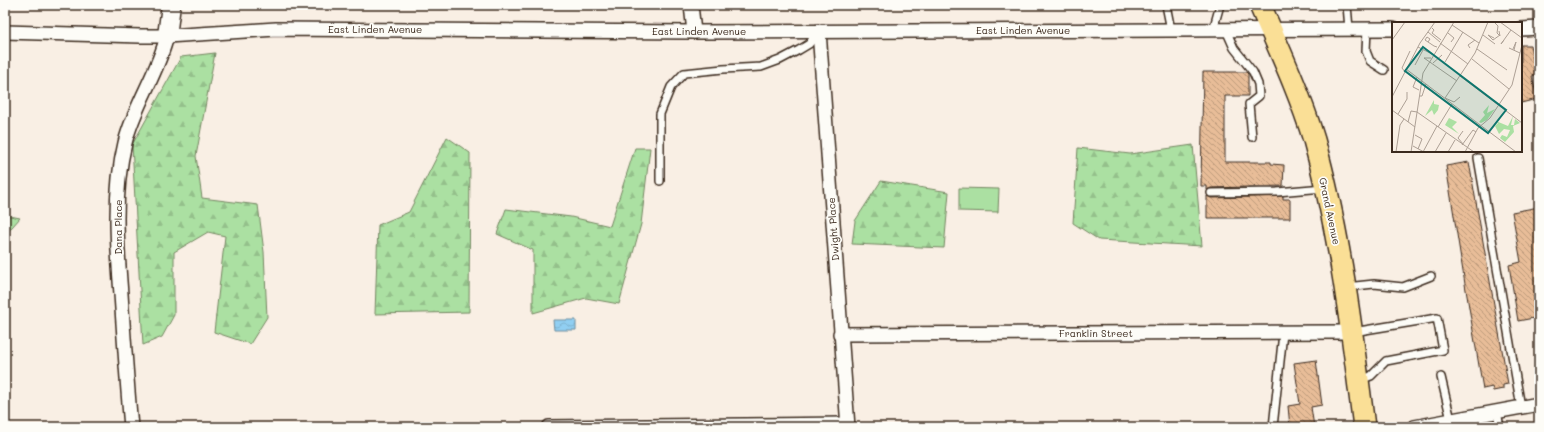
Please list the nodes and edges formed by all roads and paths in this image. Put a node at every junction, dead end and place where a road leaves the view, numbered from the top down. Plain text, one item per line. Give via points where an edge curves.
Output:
1 (171, 5) edge
2 (691, 5) edge
3 (1166, 5) edge
4 (1220, 5) edge
5 (1260, 5) edge
6 (1347, 5) edge
7 (1539, 28) edge
8 (1349, 29) junction
9 (1367, 29) junction
10 (1392, 29) edge
11 (1522, 29) edge
12 (1171, 30) junction
13 (1220, 30) junction
14 (1271, 30) junction
15 (819, 31) junction
16 (5, 32) edge
17 (694, 32) junction
18 (167, 36) junction
19 (1384, 70) dead end
20 (1252, 137) dead end
21 (1478, 158) dead end
22 (660, 181) dead end
23 (1326, 188) junction
24 (1211, 193) dead end
25 (1431, 276) dead end
26 (1344, 287) junction
27 (1351, 332) junction
28 (1283, 333) junction
29 (840, 334) junction
30 (1441, 377) dead end
31 (1358, 381) junction
32 (1539, 404) edge
33 (1521, 408) junction
34 (1497, 412) junction
35 (1451, 420) junction
36 (847, 425) edge
37 (131, 427) edge
38 (549, 427) edge
39 (1273, 427) edge
40 (1364, 427) edge
41 (1414, 427) edge
42 (1500, 427) edge

1 - 18 street
2 - 17 street
3 - 12 lane
4 - 13 lane
5 - 14 main road, Grand Avenue
6 - 8 lane
7 - 11 street
8 - 9 street, East Linden Avenue
8 - 14 street, East Linden Avenue
9 - 10 street, East Linden Avenue
9 - 19 lane via 1366,51 1370,61
12 - 13 street, East Linden Avenue
12 - 15 street, East Linden Avenue
13 - 14 street, East Linden Avenue
13 - 20 lane via 1253,72 1258,84 1260,96 1249,104
14 - 23 main road, Grand Avenue via 1313,138
15 - 17 street, East Linden Avenue
15 - 22 lane via 809,44 761,67 722,68 684,73 671,86 660,114
15 - 29 street, Dwight Place
16 - 18 street, East Linden Avenue
17 - 18 street, East Linden Avenue via 276,28
18 - 37 street, Dana Place via 125,142 118,188 118,251
21 - 33 lane
23 - 24 lane
23 - 26 main road, Grand Avenue
25 - 26 lane via 1403,287 1374,284
26 - 27 main road, Grand Avenue
27 - 28 street, Franklin Street
27 - 31 main road, Grand Avenue
27 - 31 lane via 1437,318 1443,350 1386,361 1371,376
28 - 29 street, Franklin Street
28 - 39 lane
29 - 36 street, Dwight Place
30 - 35 lane
31 - 40 main road, Grand Avenue
32 - 33 street
33 - 34 street
34 - 35 street
34 - 42 lane
35 - 41 street
36 - 38 street

